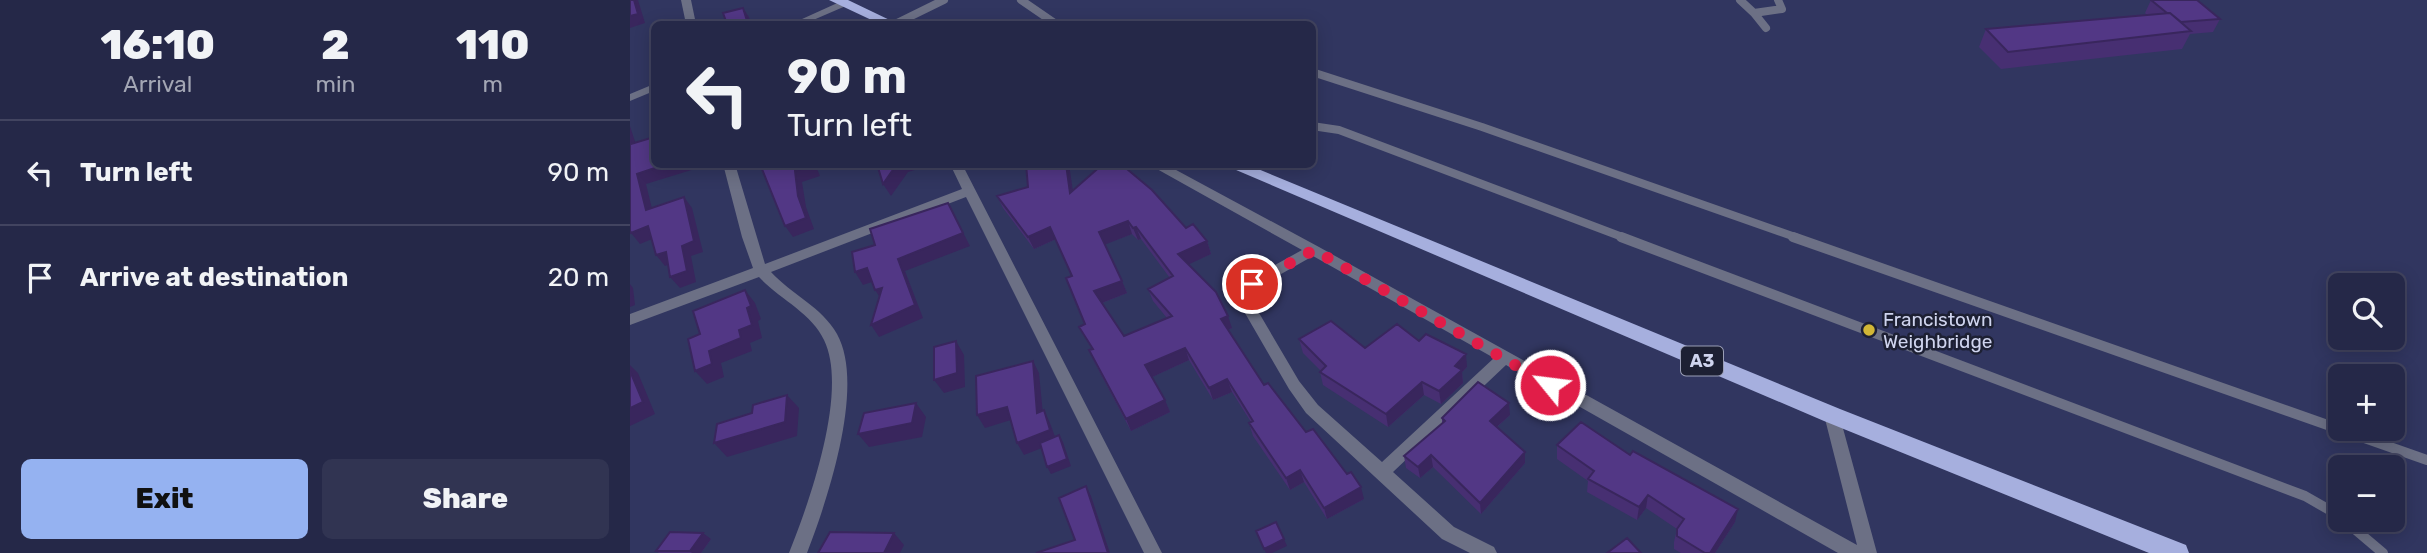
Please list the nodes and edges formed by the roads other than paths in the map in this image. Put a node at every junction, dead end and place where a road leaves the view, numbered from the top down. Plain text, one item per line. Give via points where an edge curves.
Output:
1 (687, 0) edge
2 (944, 0) edge
3 (1021, 0) edge
4 (1740, 0) edge
5 (1778, 0) edge
6 (840, 2) edge
7 (1754, 13) junction
8 (690, 21) edge
9 (802, 21) edge
10 (886, 21) edge
11 (899, 21) edge
12 (1052, 21) edge
13 (1766, 28) dead end
14 (1316, 73) edge
15 (651, 88) edge
16 (630, 98) edge
17 (1316, 126) edge
18 (730, 168) edge
19 (958, 168) edge
20 (1161, 168) edge
21 (1240, 168) edge
22 (968, 192) junction
23 (1314, 250) junction
24 (761, 270) junction
25 (630, 320) edge
26 (1503, 359) junction
27 (1832, 415) junction
28 (2427, 460) edge
29 (1381, 473) junction
30 (2328, 509) edge
31 (2358, 532) edge
32 (797, 553) edge
33 (1153, 553) edge
34 (1488, 553) edge
35 (1855, 553) edge
36 (1868, 553) edge
37 (2177, 553) edge
38 (2383, 553) edge

1 - 8 street
2 - 11 lane
3 - 12 lane
4 - 7 lane
5 - 7 lane via 1782,9
6 - 9 street
6 - 10 highway
7 - 13 lane
14 - 28 lane via 1482,127
15 - 16 street
17 - 30 lane via 1339,130 2305,496
18 - 24 street
19 - 22 street
20 - 23 street
21 - 27 highway, A3
22 - 24 street
22 - 33 street
23 - 26 street
23 - 29 street via 1246,288 1245,301 1311,409
24 - 25 street
24 - 32 street via 822,325 838,357 830,461
26 - 29 street
26 - 35 street
27 - 36 street
27 - 37 highway, A3
29 - 34 street via 1448,533
31 - 38 lane

